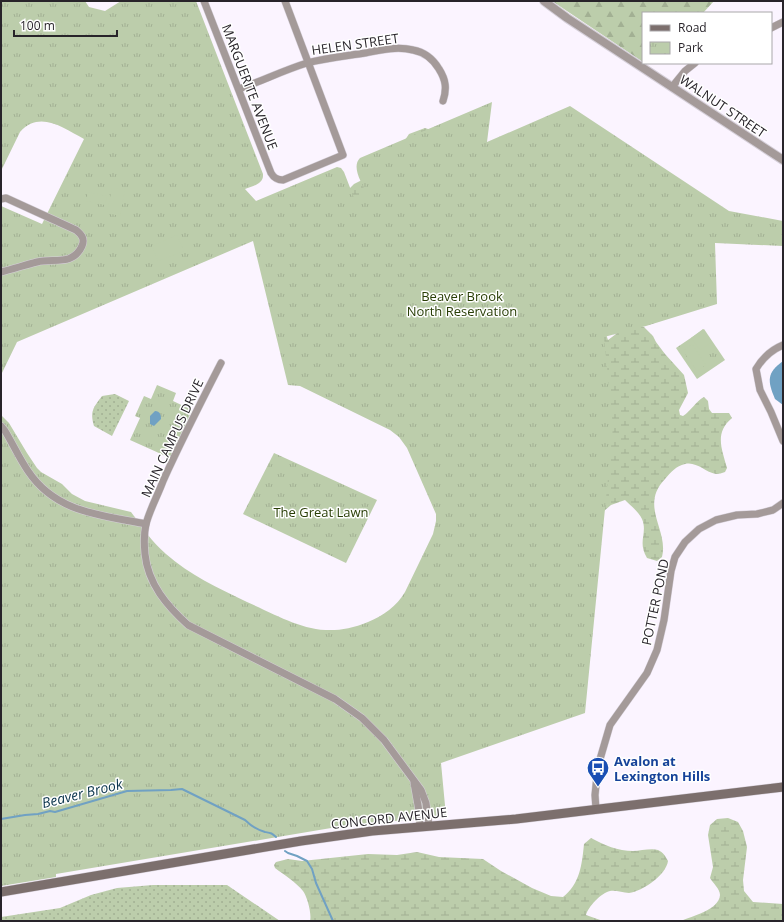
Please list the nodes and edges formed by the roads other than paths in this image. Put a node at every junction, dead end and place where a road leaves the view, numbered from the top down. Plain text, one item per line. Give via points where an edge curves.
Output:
1 (204, 1) edge
2 (285, 1) edge
3 (544, 1) edge
4 (783, 22) edge
5 (772, 28) edge
6 (308, 63) junction
7 (694, 64) edge
8 (672, 86) junction
9 (239, 89) junction
10 (443, 101) dead end
11 (783, 160) edge
12 (1, 199) edge
13 (1, 272) edge
14 (783, 345) edge
15 (221, 363) dead end
16 (1, 426) edge
17 (783, 441) edge
18 (783, 503) edge
19 (146, 524) junction
20 (783, 787) edge
21 (596, 810) junction
22 (424, 826) junction
23 (1, 892) edge

1 - 9 street, MARGUERITE AVENUE
2 - 6 street
3 - 8 street, WALNUT STREET
4 - 5 street
6 - 9 street, HELEN STREET
6 - 9 street, MARGUERITE AVENUE via 343,154 288,178 278,180 273,177
6 - 10 street, HELEN STREET via 400,48 414,50 434,61 441,72 446,90
7 - 8 street
8 - 11 street, WALNUT STREET
12 - 13 street via 6,198 76,230 83,239 83,244 76,255 70,259 39,261
14 - 17 street via 773,349 756,369 760,390
15 - 19 street, MAIN CAMPUS DRIVE via 169,468
16 - 19 street via 28,471 51,496 83,511
18 - 21 street, POTTER POND via 773,510 716,520 699,529 685,542 675,557 657,650 647,673 610,725 598,766
19 - 22 street, MAIN CAMPUS DRIVE via 144,548 149,571 156,589 170,608 188,625 335,699 362,718 384,740 421,790 424,797
20 - 21 main road, CONCORD AVENUE
21 - 22 main road, CONCORD AVENUE via 516,820
22 - 23 main road, CONCORD AVENUE via 313,839

